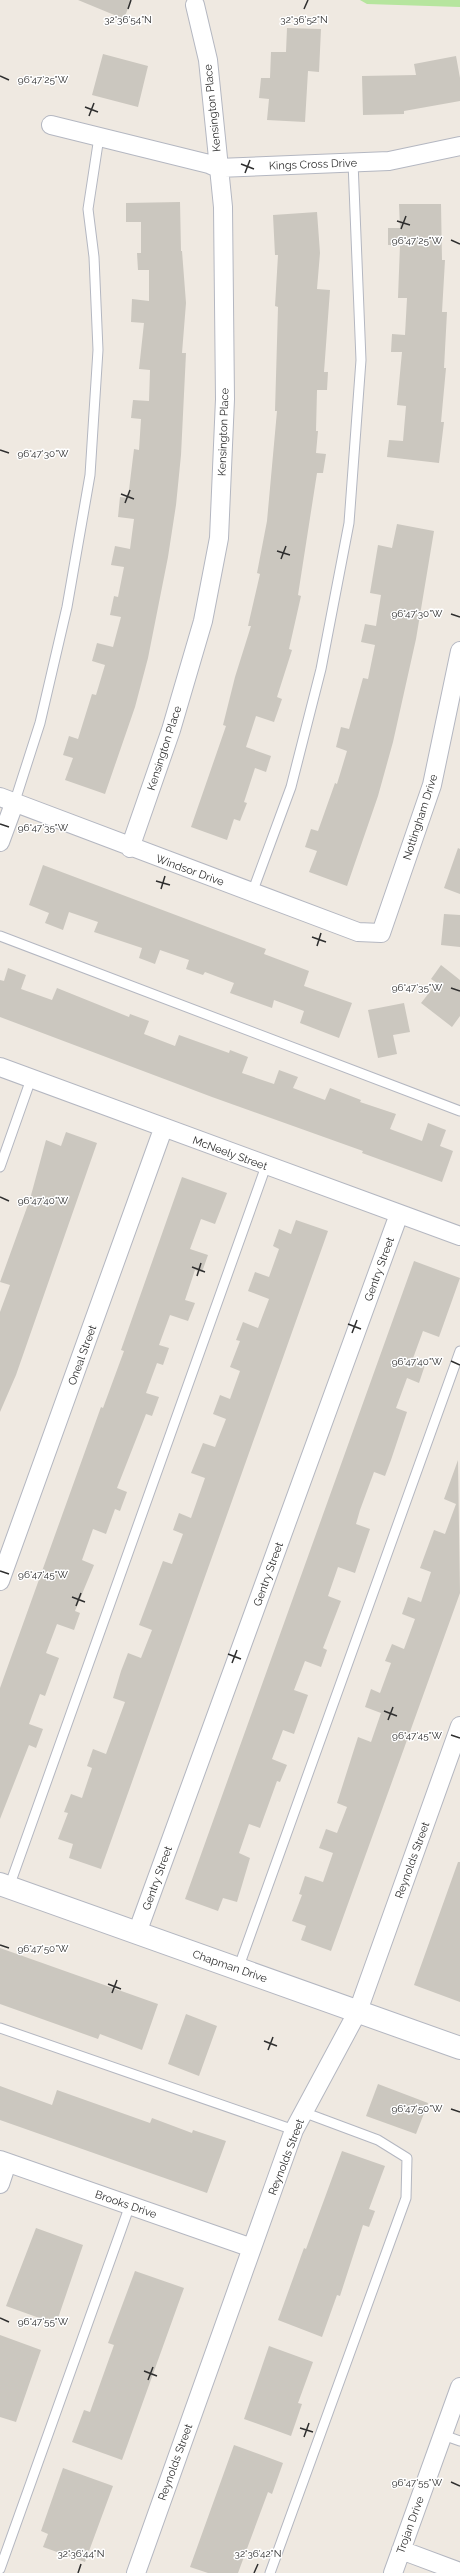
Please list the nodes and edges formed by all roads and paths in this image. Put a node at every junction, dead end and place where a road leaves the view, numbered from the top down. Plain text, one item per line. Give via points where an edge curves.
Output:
1 (194, 5) dead end
2 (51, 125) dead end
3 (99, 137) junction
4 (460, 146) edge
5 (353, 162) junction
6 (218, 168) junction
7 (460, 651) edge
8 (7, 800) edge
9 (0, 842) edge
10 (130, 848) junction
11 (252, 893) junction
12 (381, 933) joint
13 (0, 936) edge
14 (0, 1067) edge
15 (31, 1079) junction
16 (460, 1111) edge
17 (163, 1128) junction
18 (266, 1166) junction
19 (0, 1167) edge
20 (399, 1214) junction
21 (460, 1236) edge
22 (460, 1351) edge
23 (0, 1581) edge
24 (460, 1726) edge
25 (4, 1885) edge
26 (137, 1933) junction
27 (238, 1969) junction
28 (358, 2011) junction
29 (0, 2028) edge
30 (460, 2048) edge
31 (303, 2112) junction
32 (294, 2130) junction
33 (4, 2161) edge
34 (0, 2184) edge
35 (130, 2206) junction
36 (252, 2248) junction
37 (460, 2387) edge
38 (443, 2435) junction
39 (460, 2441) edge
40 (402, 2550) junction
41 (0, 2569) edge
42 (460, 2572) edge
43 (136, 2573) edge
44 (270, 2573) edge
45 (393, 2573) edge

1 - 6 street, Kensington Place via 208,60
2 - 3 street, Kings Cross Drive
3 - 6 street, Kings Cross Drive
3 - 8 lane via 88,209 94,257 98,350 90,475 65,615 40,723
4 - 5 street, Kings Cross Drive via 389,161
5 - 6 street, Kings Cross Drive
5 - 11 lane via 361,360 349,523 321,669 291,787
6 - 10 street, Kensington Place via 223,207 225,399 219,538 201,628 171,730
7 - 12 street, Nottingham Drive via 432,785
8 - 9 street
8 - 10 street, Windsor Drive
10 - 11 street, Windsor Drive
11 - 12 street, Windsor Drive via 358,932
13 - 16 lane
14 - 15 street, McNeely Street
15 - 17 street, McNeely Street
15 - 19 lane
17 - 18 street, McNeely Street
17 - 23 street, Oneal Street
18 - 20 street, McNeely Street
18 - 25 lane
20 - 21 street, McNeely Street
20 - 26 street, Gentry Street
22 - 27 lane
24 - 28 street, Reynolds Street
25 - 26 street, Chapman Drive
26 - 27 street, Chapman Drive
27 - 28 street, Chapman Drive
28 - 30 street, Chapman Drive
28 - 31 street, Reynolds Street
29 - 32 lane
31 - 32 street, Reynolds Street
31 - 44 lane via 378,2140 407,2158 406,2198
32 - 36 street, Reynolds Street
33 - 34 street
33 - 35 street, Brooks Drive
35 - 36 street, Brooks Drive
35 - 41 lane
36 - 43 street, Reynolds Street
37 - 38 street, Trojan Drive
38 - 39 lane
38 - 40 street, Trojan Drive
40 - 42 street
40 - 45 street, Trojan Drive

